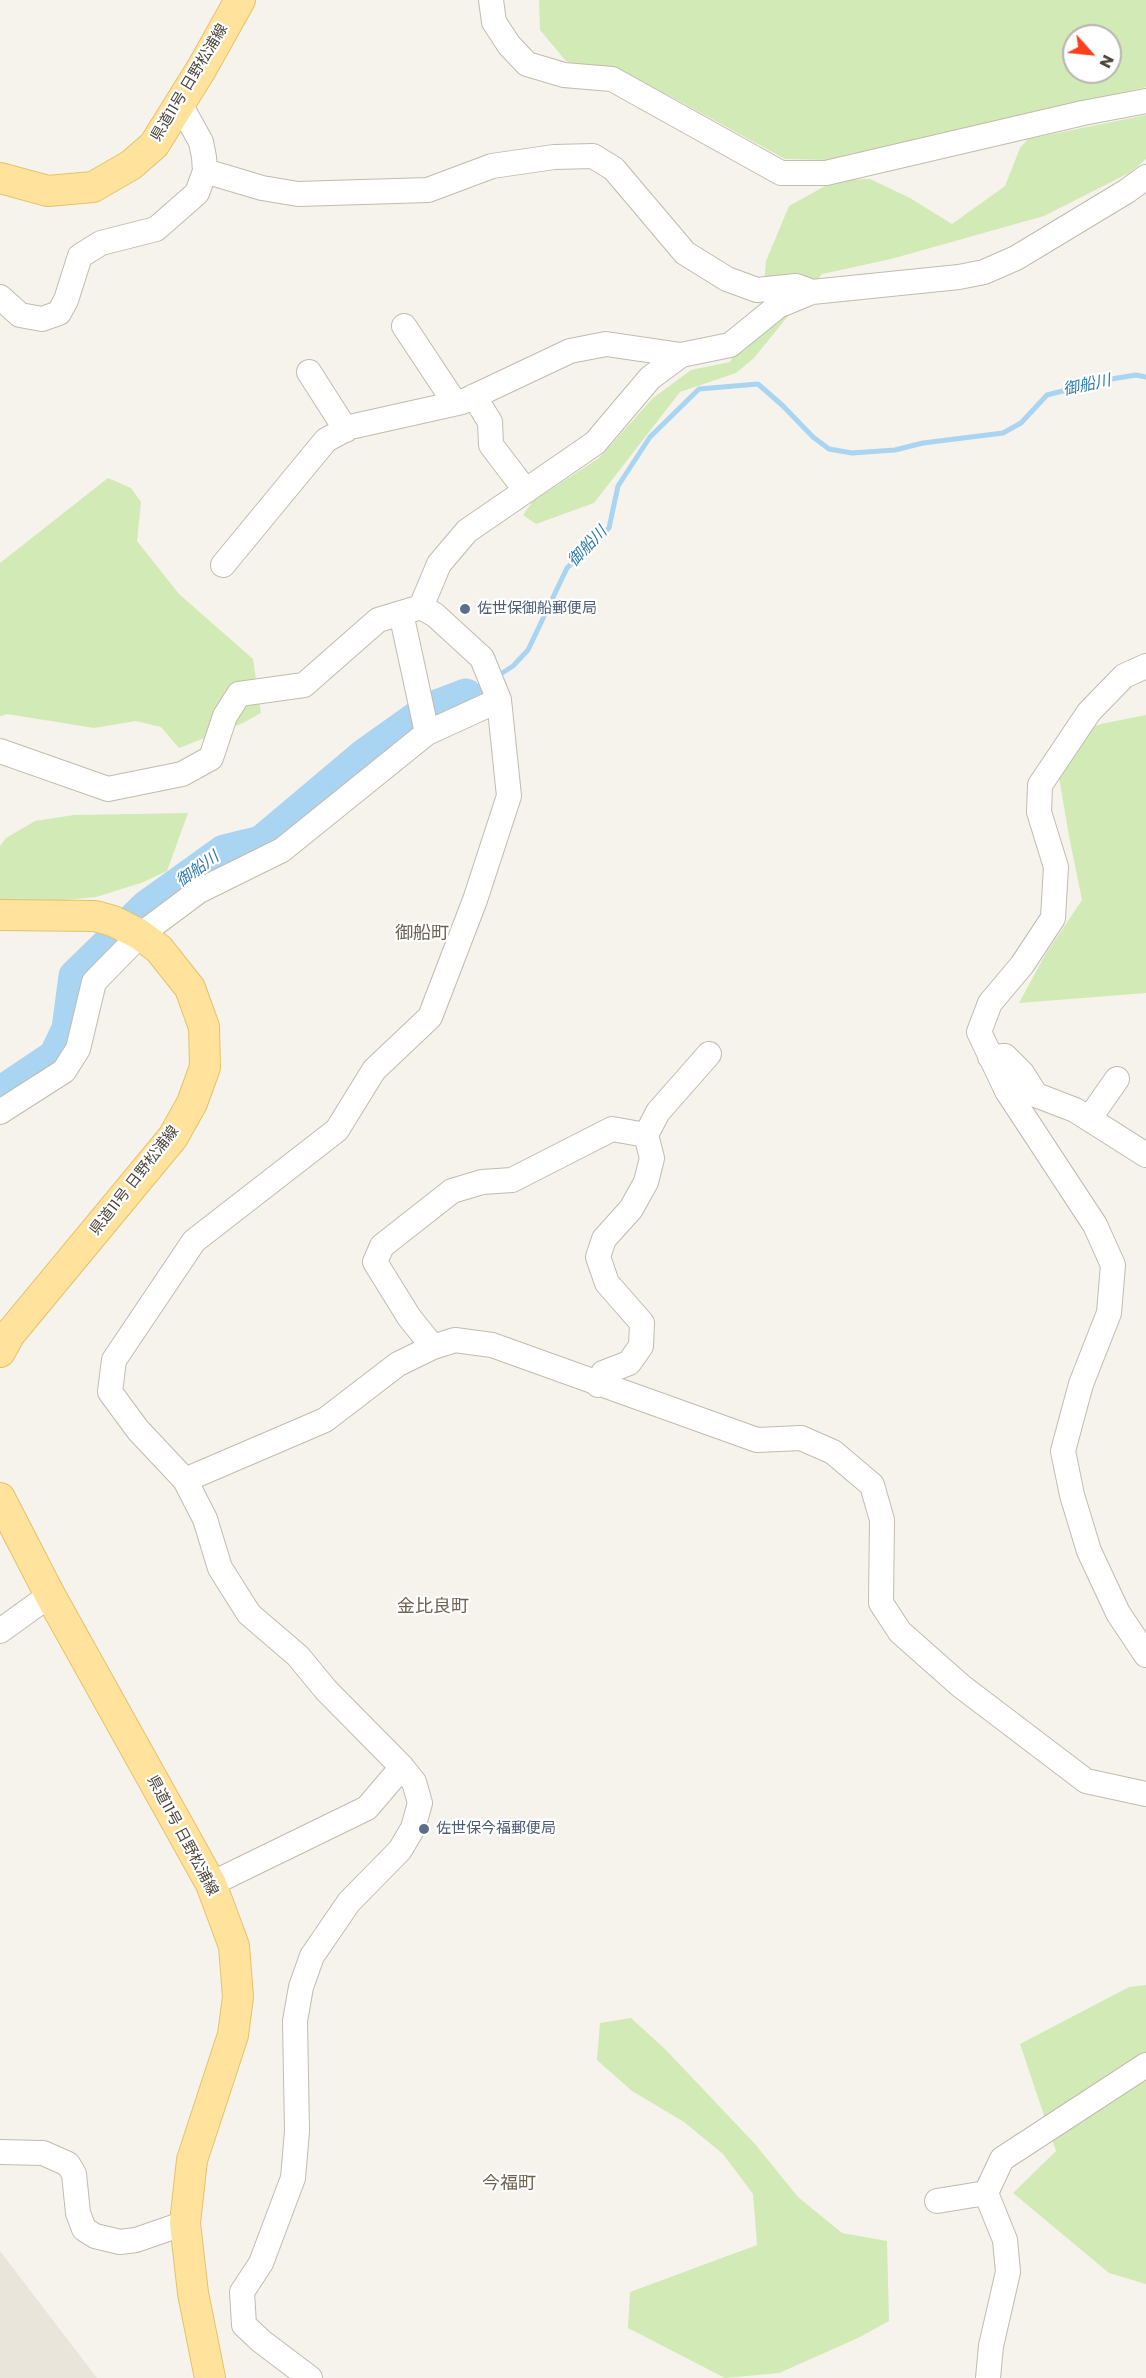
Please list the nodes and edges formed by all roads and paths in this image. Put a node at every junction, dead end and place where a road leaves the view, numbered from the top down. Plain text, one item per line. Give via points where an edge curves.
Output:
1 (240, 0) edge
2 (491, 0) edge
3 (1146, 101) edge
4 (180, 104) junction
5 (205, 171) junction
6 (1146, 177) edge
7 (0, 178) edge
8 (812, 292) junction
9 (0, 297) edge
10 (404, 326) dead end
11 (681, 355) junction
12 (309, 372) dead end
13 (465, 400) junction
14 (346, 430) junction
15 (526, 491) junction
16 (223, 565) dead end
17 (411, 610) junction
18 (1146, 666) edge
19 (499, 700) junction
20 (427, 733) junction
21 (0, 752) edge
22 (0, 915) edge
23 (140, 935) junction
24 (709, 1054) dead end
25 (990, 1056) junction
26 (1117, 1079) dead end
27 (0, 1112) edge
28 (1089, 1119) junction
29 (646, 1135) junction
30 (1146, 1155) edge
31 (433, 1347) junction
32 (0, 1352) edge
33 (598, 1385) junction
34 (185, 1480) junction
35 (0, 1498) edge
36 (50, 1595) junction
37 (0, 1631) edge
38 (1146, 1655) edge
39 (402, 1767) junction
40 (1146, 1794) edge
41 (211, 1884) junction
42 (1146, 2065) edge
43 (0, 2152) edge
44 (986, 2193) junction
45 (937, 2201) dead end
46 (185, 2223) junction
47 (210, 2378) edge
48 (310, 2378) edge
49 (988, 2378) edge

1 - 4 main road, 県道11号 日野松浦線
2 - 3 street via 494,22 527,64 564,75 612,79 781,173 826,173
4 - 5 street via 201,142
4 - 7 main road, 県道11号 日野松浦線 via 154,145 131,165 93,187 48,191
5 - 8 street via 261,188 298,194 428,190 492,166 593,156 614,169 685,254 727,279 757,290 796,286
5 - 9 street via 197,193 156,229 100,243 80,256 58,313 42,320 20,315
6 - 8 street via 1016,258 984,272
8 - 11 street via 778,306 730,345
10 - 13 street
11 - 13 street via 606,344 588,347 570,351
11 - 15 street via 651,378 596,443
12 - 14 street
13 - 14 street
13 - 15 street via 489,422 491,445
14 - 16 street via 326,440
15 - 17 street via 467,531 439,564
17 - 19 street via 435,615 482,658
17 - 20 street
17 - 21 street via 378,620 303,684 239,694 225,716 211,758 182,774 108,789
18 - 25 street via 1124,676 1089,712 1040,785 1039,812 1056,867 1053,918 1022,965 990,1003 979,1032
19 - 20 street
19 - 34 street via 508,796 475,900 430,1017 374,1070 337,1130 194,1241 114,1360 110,1392 138,1430
20 - 23 street via 282,850 199,891
22 - 23 main road, 県道11号 日野松浦線 via 95,916
23 - 27 street via 93,982 78,1049 64,1071
23 - 32 main road, 県道11号 日野松浦線 via 159,949 190,988 204,1027 205,1067 192,1103 173,1137 10,1334
24 - 29 street via 658,1112
25 - 28 street via 1005,1056 1036,1095
25 - 38 street via 1007,1091 1095,1225 1113,1265 1108,1313 1081,1384 1063,1451 1089,1551 1118,1613
26 - 28 street
28 - 30 street
29 - 31 street via 612,1129 512,1180 482,1182 452,1191 382,1246 375,1262
29 - 33 street via 652,1158 646,1182 631,1209 604,1239 598,1257 607,1283 642,1323 641,1346 629,1363 603,1373
31 - 33 street via 455,1340 492,1345
31 - 34 street via 398,1364 325,1420
33 - 40 street via 758,1440 801,1438 832,1452 872,1485 882,1520 881,1603 900,1632 961,1686 1086,1781
34 - 39 street via 204,1519 220,1568 249,1614 298,1656
35 - 36 main road, 県道11号 日野松浦線
36 - 37 street
36 - 41 main road, 県道11号 日野松浦線
39 - 41 street via 368,1808
39 - 48 street via 414,1782 420,1803 413,1828 400,1850 349,1902 312,1956 301,1987 295,2021 297,2131 293,2178 265,2256 243,2292 244,2325
41 - 46 main road, 県道11号 日野松浦線 via 234,1946 238,1997 233,2035 192,2160
42 - 44 street via 1002,2159
43 - 46 street via 43,2153 68,2164 74,2174 78,2213 84,2229 95,2236 120,2242 136,2240
44 - 45 street
44 - 49 street via 1005,2241 1008,2272
46 - 47 main road, 県道11号 日野松浦線 via 193,2293

